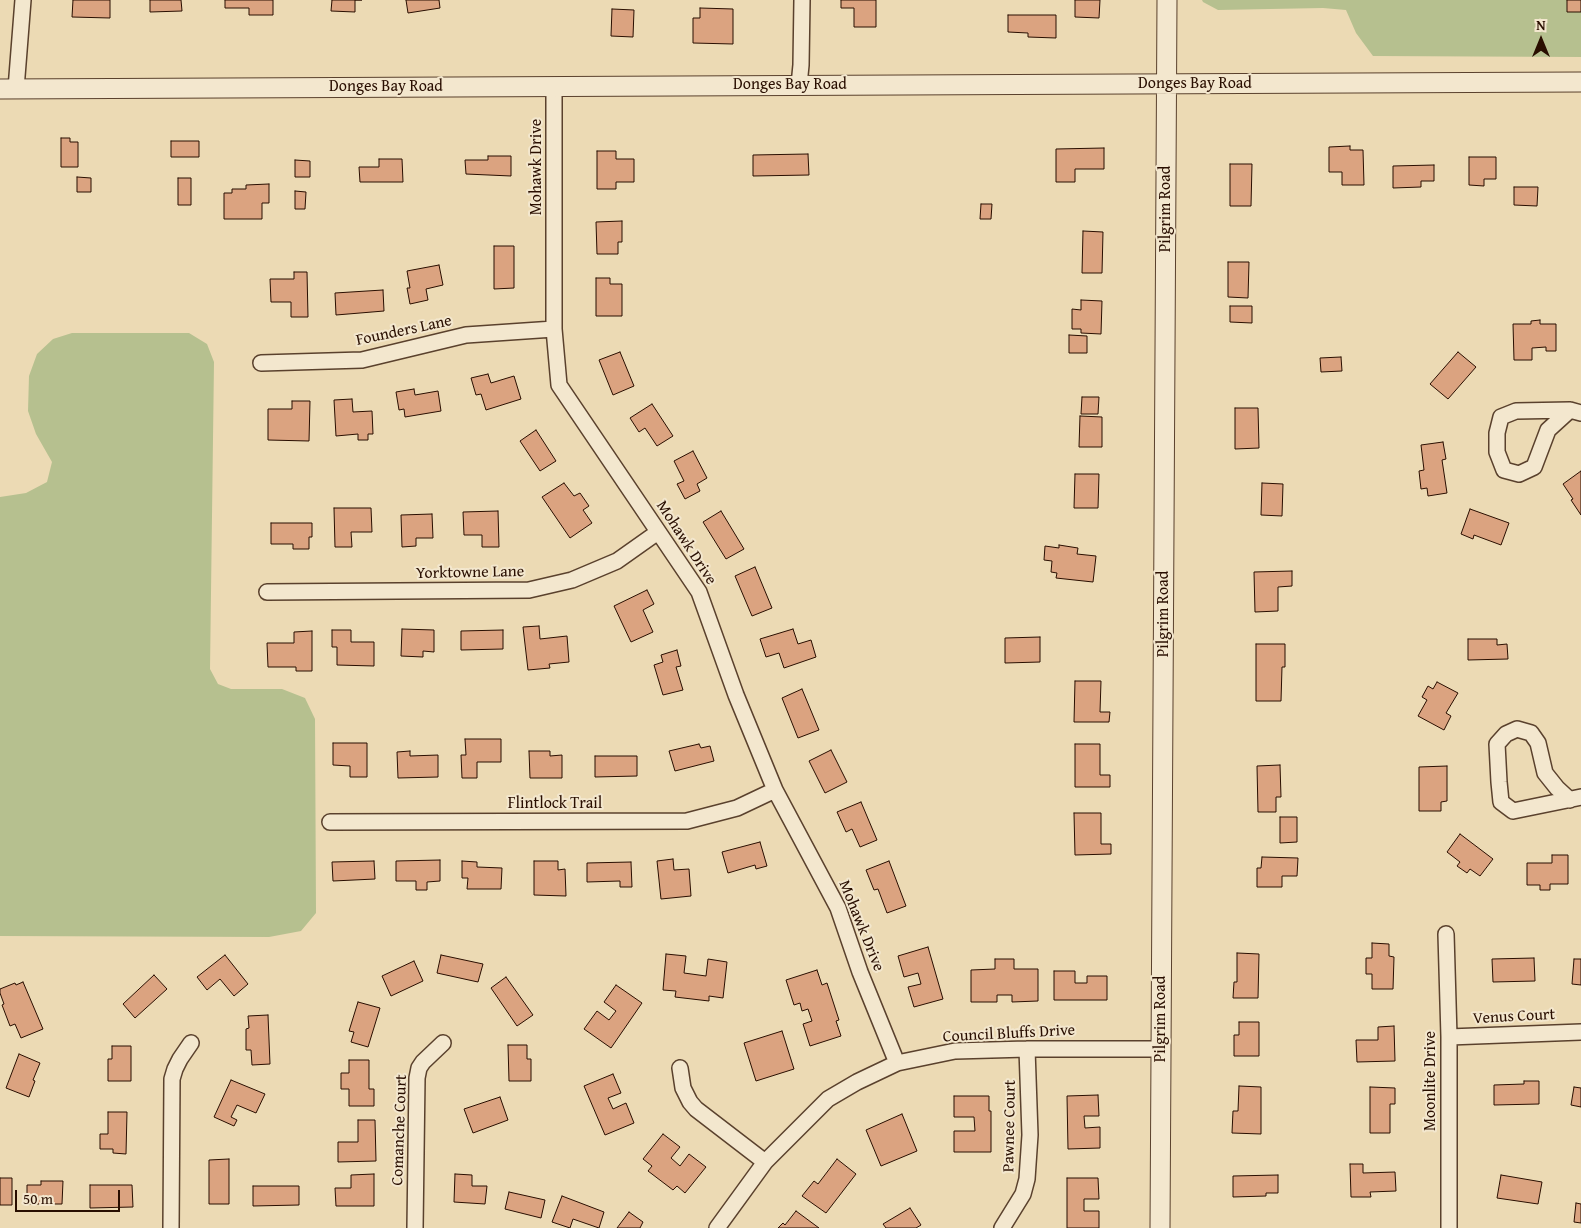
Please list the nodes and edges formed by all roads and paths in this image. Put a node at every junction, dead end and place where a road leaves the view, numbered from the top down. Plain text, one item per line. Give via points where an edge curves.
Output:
1 (23, 0) edge
2 (802, 0) edge
3 (1167, 0) edge
4 (1581, 82) edge
5 (1166, 84) junction
6 (799, 85) junction
7 (554, 86) junction
8 (8, 89) edge
9 (554, 329) junction
10 (261, 363) dead end
11 (1576, 412) edge
12 (658, 532) junction
13 (267, 592) dead end
14 (775, 790) junction
15 (1576, 799) edge
16 (330, 822) dead end
17 (1446, 934) dead end
18 (1581, 1032) edge
19 (1449, 1037) junction
20 (191, 1043) dead end
21 (443, 1043) dead end
22 (1027, 1048) junction
23 (1161, 1048) junction
24 (897, 1063) junction
25 (680, 1068) dead end
26 (765, 1162) junction
27 (171, 1228) edge
28 (415, 1228) edge
29 (717, 1228) edge
30 (1002, 1228) edge
31 (1160, 1228) edge
32 (1449, 1228) edge

1 - 8 street
2 - 6 street
3 - 5 street, Pilgrim Road
4 - 5 street, Donges Bay Road
5 - 6 street, Donges Bay Road
5 - 23 street, Pilgrim Road
6 - 7 street, Donges Bay Road
7 - 8 street, Donges Bay Road
7 - 9 street, Mohawk Drive
9 - 10 street, Founders Lane via 466,335 362,360
9 - 12 street, Mohawk Drive via 558,384
11 - 11 street via 1516,411 1501,417 1497,452 1504,470 1519,474 1534,467 1548,430
12 - 13 street, Yorktowne Lane via 617,561 572,580 529,590
12 - 14 street, Mohawk Drive via 699,592
14 - 16 street, Flintlock Trail via 737,808 688,821
14 - 24 street, Mohawk Drive via 838,908
15 - 15 street via 1557,788 1545,773 1538,742 1531,732 1518,730 1506,734 1497,744 1501,802 1513,811
17 - 19 street, Moonlite Drive
18 - 19 street, Venus Court
19 - 32 street, Moonlite Drive
20 - 27 street via 177,1064 172,1079
21 - 28 street, Comanche Court via 423,1062 417,1078
22 - 23 street, Council Bluffs Drive
22 - 24 street, Council Bluffs Drive via 955,1051
22 - 30 street, Pawnee Court via 1030,1135 1027,1179
23 - 31 street, Pilgrim Road
24 - 26 street, Council Bluffs Drive via 828,1099
25 - 26 street via 682,1088 696,1109
26 - 29 street, Council Bluffs Drive

